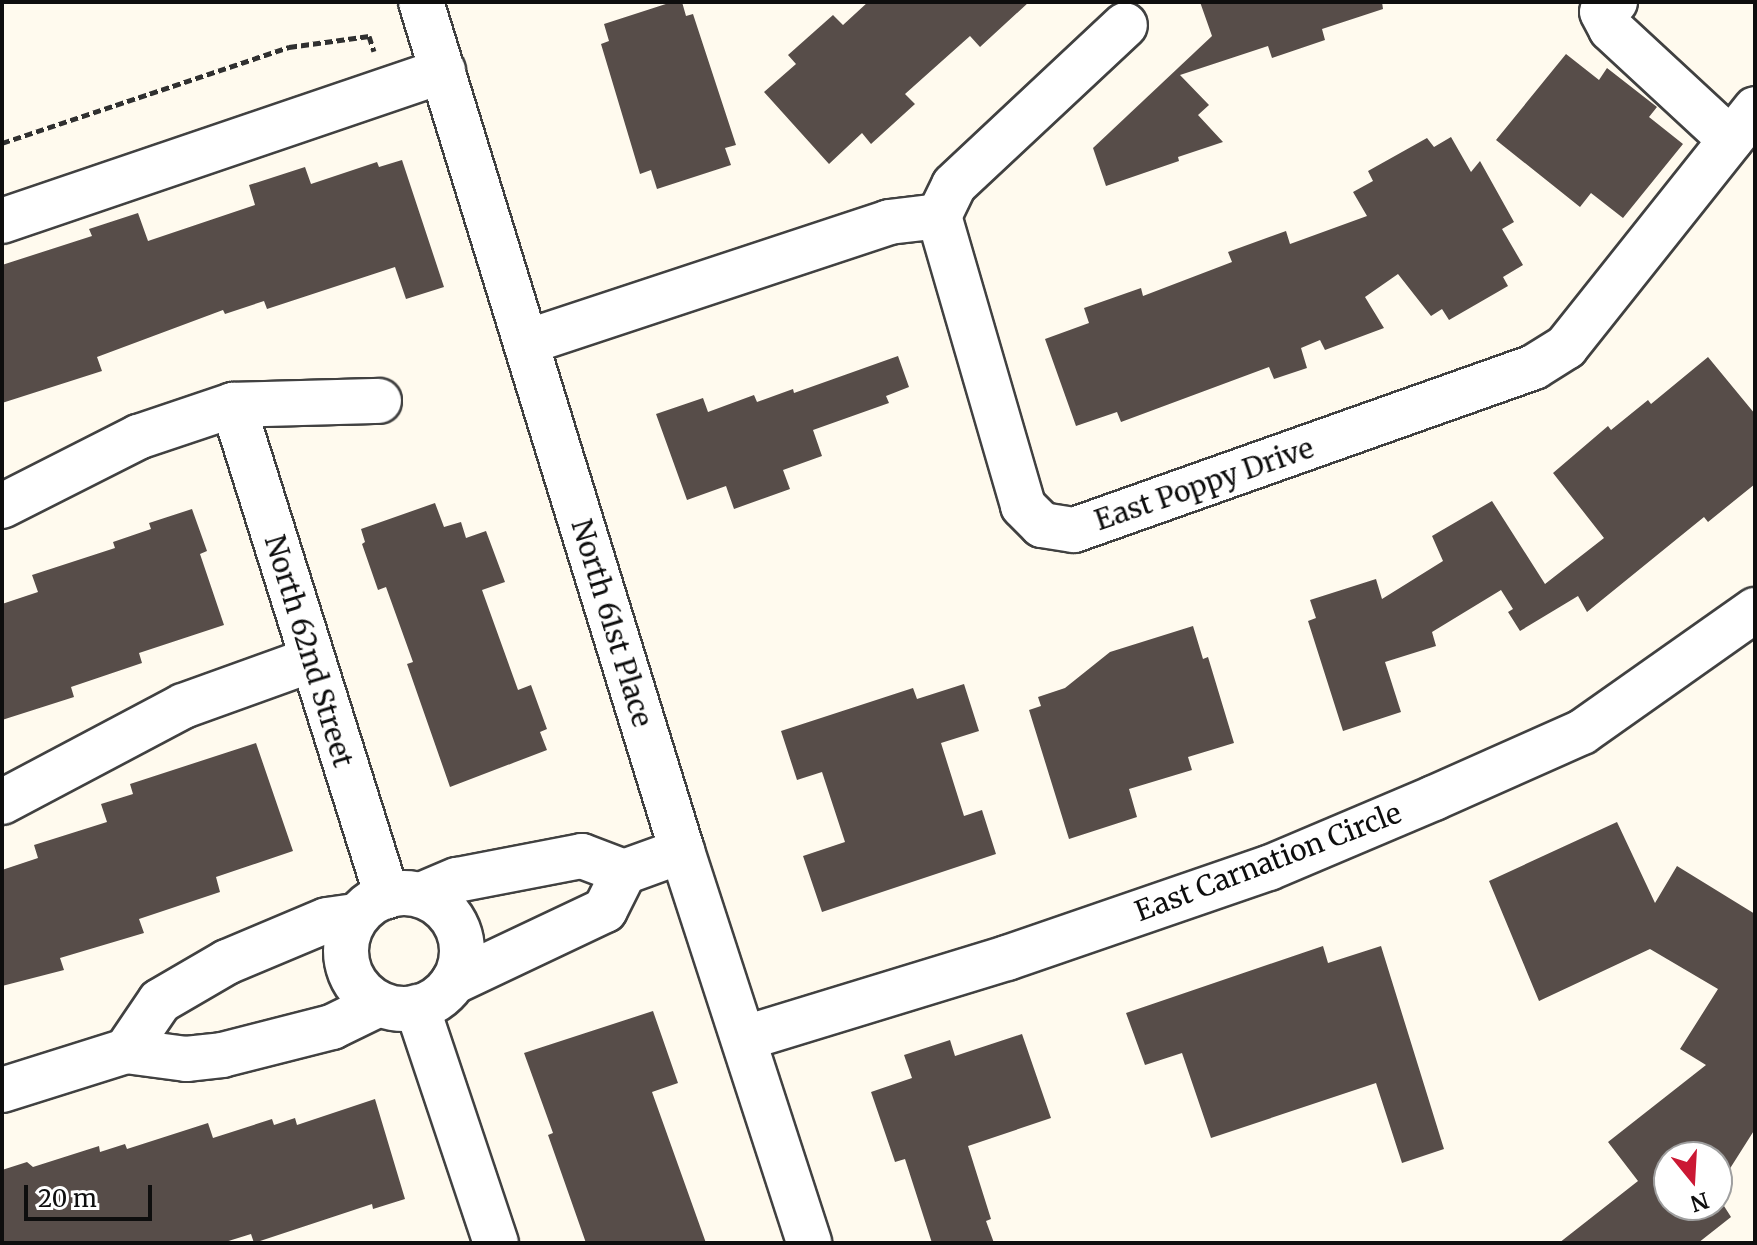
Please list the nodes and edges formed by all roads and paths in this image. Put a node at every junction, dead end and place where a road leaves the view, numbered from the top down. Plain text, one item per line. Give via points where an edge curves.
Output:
1 (421, 2) edge
2 (1615, 2) edge
3 (1125, 25) dead end
4 (443, 71) junction
5 (402, 85) junction
6 (1743, 124) edge
7 (2, 143) edge
8 (939, 216) junction
9 (2, 221) edge
10 (527, 342) junction
11 (379, 401) dead end
12 (233, 405) junction
13 (2, 506) edge
14 (1755, 610) edge
15 (311, 660) junction
16 (2, 802) edge
17 (682, 851) junction
18 (624, 872) junction
19 (389, 902) junction
20 (453, 982) junction
21 (398, 1006) junction
22 (745, 1038) junction
23 (126, 1051) junction
24 (2, 1090) edge
25 (496, 1243) edge
26 (809, 1243) edge

1 - 4 street, North 61st Place
2 - 6 street via 1602,12 1611,29
3 - 8 street via 954,185
4 - 5 street
4 - 10 street, North 61st Place
5 - 7 path via 380,68 369,36 289,47
5 - 9 street
6 - 8 street, East Poppy Drive via 1566,347 1534,367 1074,530 1042,525 1023,506
8 - 10 street via 889,222
10 - 17 street, North 61st Place
11 - 12 street
12 - 13 street via 138,437
12 - 15 street, North 62nd Street
14 - 22 street, East Carnation Circle via 1582,732 1269,868 1007,958
15 - 16 street via 183,706
15 - 19 street, North 62nd Street
17 - 18 street
17 - 22 street, North 61st Place
18 - 19 street via 582,856 457,880
18 - 20 street via 605,910
19 - 20 street via 451,916 459,931 461,957
19 - 21 street via 349,931 347,965 365,994
19 - 23 street via 327,920 241,956 160,1001
20 - 21 street via 431,1003
21 - 23 street via 222,1055 186,1059
21 - 25 street
22 - 26 street, North 61st Place
23 - 24 street

